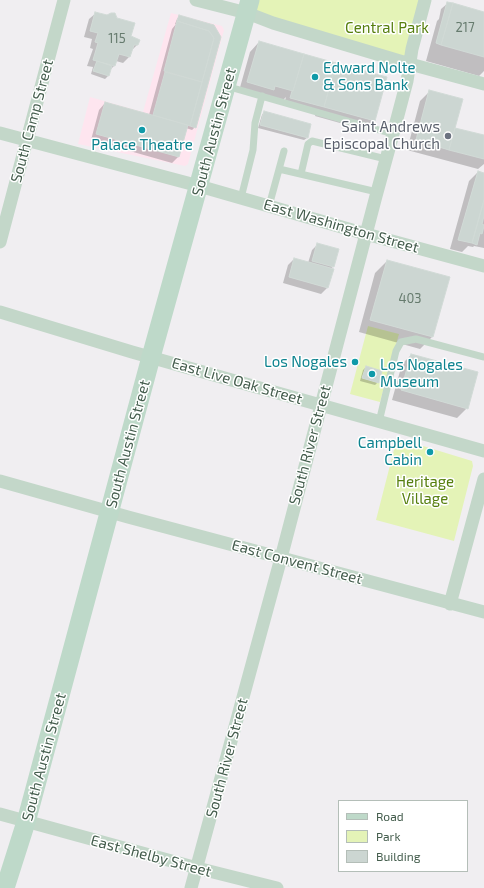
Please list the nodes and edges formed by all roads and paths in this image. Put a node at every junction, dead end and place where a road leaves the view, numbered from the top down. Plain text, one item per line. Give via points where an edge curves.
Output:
1 (64, 0) edge
2 (196, 0) edge
3 (425, 0) edge
4 (249, 6) edge
5 (410, 64) junction
6 (484, 84) edge
7 (226, 86) junction
8 (262, 96) junction
9 (0, 133) edge
10 (393, 134) junction
11 (27, 141) junction
12 (284, 151) dead end
13 (386, 159) junction
14 (279, 169) junction
15 (301, 174) junction
16 (198, 186) junction
17 (377, 192) junction
18 (241, 198) junction
19 (269, 206) junction
20 (366, 234) junction
21 (0, 242) edge
22 (484, 266) edge
23 (0, 312) edge
24 (151, 357) junction
25 (484, 357) edge
26 (321, 405) junction
27 (379, 422) junction
28 (484, 451) edge
29 (484, 480) edge
30 (0, 481) edge
31 (110, 511) junction
32 (281, 558) junction
33 (450, 604) junction
34 (484, 612) edge
35 (0, 814) edge
36 (26, 822) junction
37 (197, 868) junction
38 (5, 888) edge
39 (191, 888) edge
40 (277, 888) edge

1 - 11 street, South Camp Street
2 - 4 street
3 - 5 street, South River Street
4 - 5 street via 272,23
4 - 7 main road, South Austin Street
5 - 6 street
5 - 10 street, South River Street
7 - 8 lane
7 - 16 main road, South Austin Street
8 - 10 lane
8 - 18 lane via 255,123 253,150
9 - 11 street, East Washington Street
10 - 13 street, South River Street
11 - 16 street, East Washington Street
11 - 21 street, South Camp Street
12 - 14 lane
13 - 15 lane via 312,141 308,144
13 - 17 street, South River Street
14 - 15 lane
14 - 19 lane
15 - 17 lane
16 - 18 street, East Washington Street
16 - 24 main road, South Austin Street
17 - 20 street, South River Street
18 - 19 street, East Washington Street
19 - 20 street, East Washington Street
20 - 22 street, East Washington Street
20 - 26 street, South River Street
23 - 24 street, East Live Oak Street
24 - 26 street, East Live Oak Street
24 - 31 main road, South Austin Street
25 - 27 lane via 416,339 401,342 396,351
26 - 27 street, East Live Oak Street
26 - 32 street, South River Street
27 - 28 street, East Live Oak Street
29 - 33 street
30 - 31 street, East Convent Street
31 - 32 street, East Convent Street
31 - 36 main road, South Austin Street
32 - 33 street, East Convent Street
32 - 37 street, South River Street
33 - 34 street, East Convent Street
35 - 36 street, East Shelby Street
36 - 37 street, East Shelby Street
36 - 38 main road, South Austin Street
37 - 39 street, South River Street
37 - 40 street, East Shelby Street

